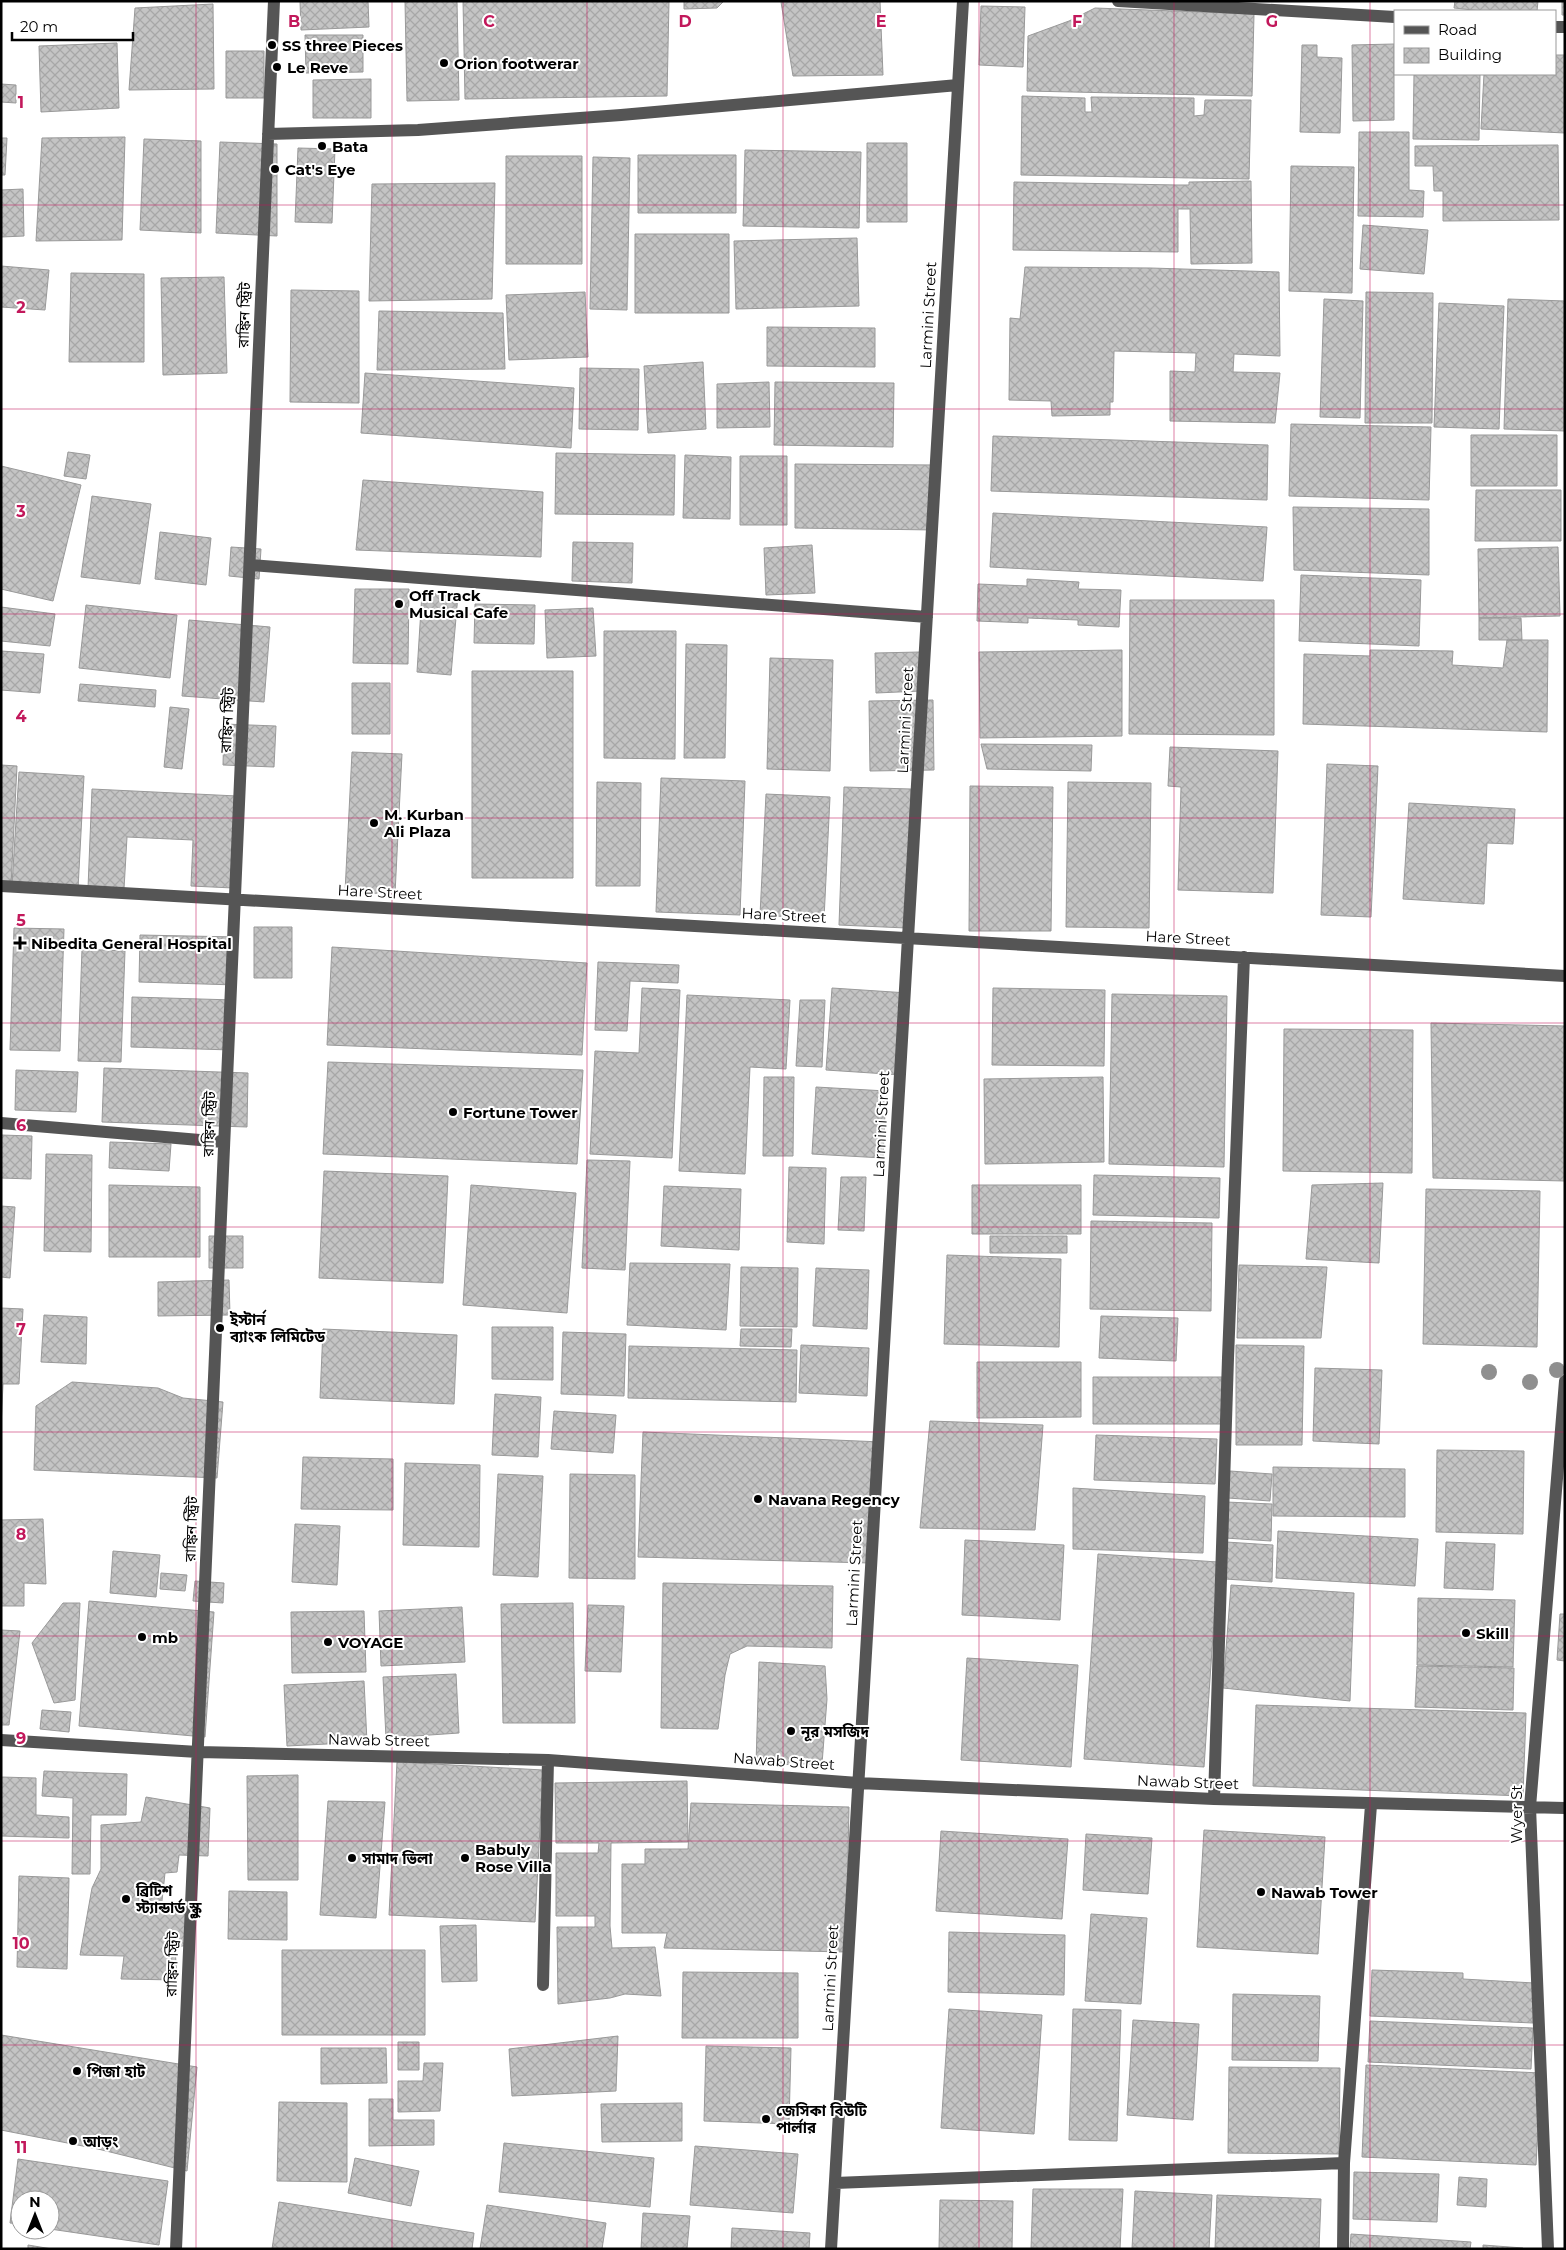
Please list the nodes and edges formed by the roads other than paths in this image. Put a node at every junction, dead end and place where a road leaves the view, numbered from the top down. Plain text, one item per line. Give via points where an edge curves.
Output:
1 (274, 1) edge
2 (963, 1) edge
3 (1118, 1) edge
4 (1394, 17) edge
5 (958, 85) junction
6 (268, 134) junction
7 (250, 565) junction
8 (927, 617) junction
9 (1, 886) edge
10 (235, 900) junction
11 (908, 938) junction
12 (1244, 957) junction
13 (1565, 976) edge
14 (1, 1123) edge
15 (224, 1140) junction
16 (1565, 1381) edge
17 (1, 1740) edge
18 (198, 1752) junction
19 (548, 1760) junction
20 (858, 1783) junction
21 (1214, 1799) junction
22 (1372, 1804) junction
23 (1530, 1807) junction
24 (1565, 1808) edge
25 (543, 1985) dead end
26 (1344, 2163) junction
27 (835, 2183) junction
28 (176, 2249) edge
29 (831, 2249) edge
30 (1344, 2249) edge
31 (1548, 2249) edge

1 - 6 street, রাঙ্কিন স্ট্রিট
2 - 5 street, Larmini Street
3 - 4 street
5 - 6 street via 418,130
5 - 8 street, Larmini Street
6 - 7 street, রাঙ্কিন স্ট্রিট
7 - 8 street
7 - 10 street, রাঙ্কিন স্ট্রিট
8 - 11 street, Larmini Street
9 - 10 street, Hare Street
10 - 11 street, Hare Street
10 - 15 street, রাঙ্কিন স্ট্রিট
11 - 12 street, Hare Street
11 - 20 street, Larmini Street
12 - 13 street, Hare Street
12 - 21 street
14 - 15 street
15 - 18 street, রাঙ্কিন স্ট্রিট
16 - 23 street, Wyer St
17 - 18 street, Nawab Street
18 - 19 street, Nawab Street
18 - 28 street, রাঙ্কিন স্ট্রিট
19 - 20 street, Nawab Street
19 - 25 street
20 - 21 street, Nawab Street
20 - 27 street, Larmini Street
21 - 22 street, Nawab Street
22 - 23 street, Nawab Street
22 - 26 street
23 - 24 street, Nawab Street
23 - 31 street, Wyer St
26 - 27 street
26 - 30 street
27 - 29 street, Larmini Street

